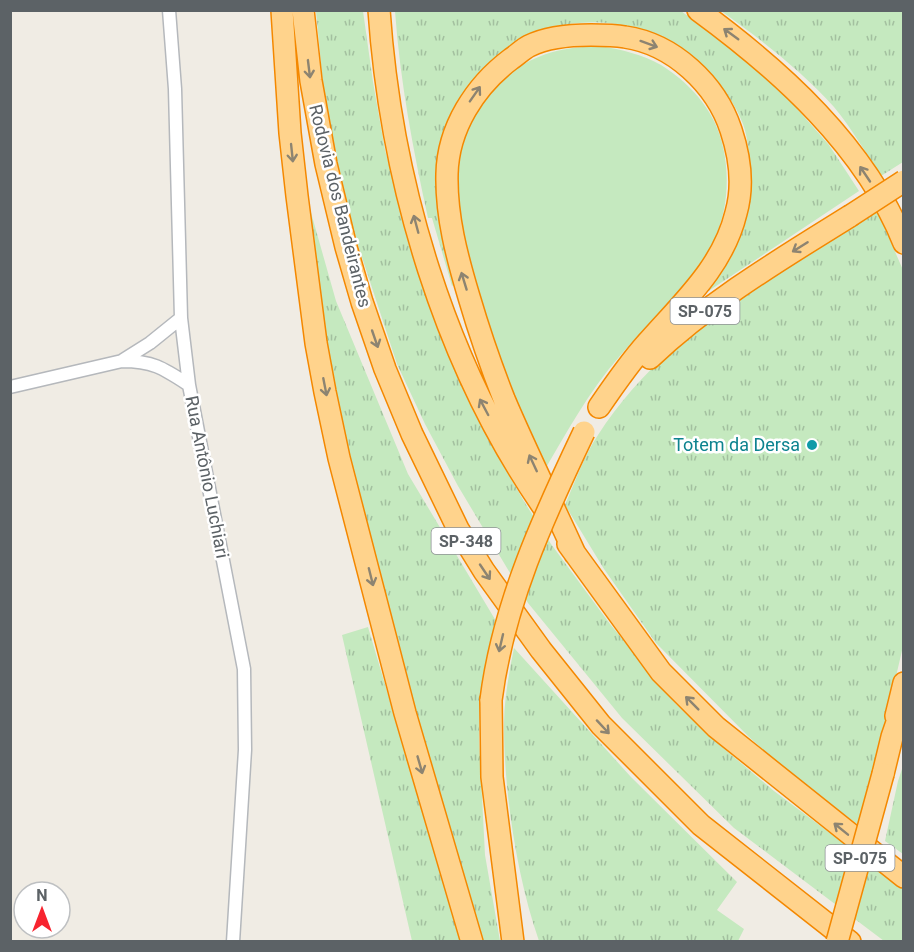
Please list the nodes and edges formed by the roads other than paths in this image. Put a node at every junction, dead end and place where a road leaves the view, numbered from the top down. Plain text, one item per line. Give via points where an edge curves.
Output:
1 (169, 10) edge
2 (282, 10) edge
3 (303, 10) edge
4 (379, 10) edge
5 (698, 10) edge
6 (903, 181) edge
7 (903, 243) edge
8 (181, 318) junction
9 (122, 361) junction
10 (189, 385) junction
11 (10, 387) edge
12 (599, 407) junction
13 (575, 554) junction
14 (903, 683) edge
15 (903, 702) edge
16 (892, 737) junction
17 (499, 844) junction
18 (903, 877) edge
19 (233, 942) edge
20 (472, 942) edge
21 (513, 942) edge
22 (526, 942) edge
23 (837, 942) edge
24 (850, 942) edge

1 - 8 street, Rua Antônio Luchiari
2 -> 20 highway via 297,195 316,343 339,458 405,713
3 -> 24 highway, Rodovia dos Bandeirantes / SP-348 via 326,164 362,302 412,434 458,529 535,642 601,725 701,825
13 -> 4 highway via 521,477 480,401 430,277 394,131
7 -> 5 highway via 865,174 815,109 741,42
6 -> 12 highway, SP-075, bridge via 713,305 673,336
8 - 9 street
8 - 10 street, Rua Antônio Luchiari
9 - 10 street via 160,366
9 - 11 street
10 - 19 street, Rua Antônio Luchiari via 244,669 245,750
13 -> 12 highway via 504,399 482,338 460,268 449,217 447,176 455,132 485,81 529,46 578,35 627,37 657,47 687,65 717,98 735,142 740,171 736,214 724,248 705,279 625,369
12 -> 17 highway, SP-075, bridge via 552,498 514,594 503,636 491,700 492,777
18 -> 13 highway via 700,711 661,672
14 - 16 highway
15 - 16 highway, SP-075
16 - 23 highway, SP-075, bridge
17 - 21 highway
17 - 22 highway

